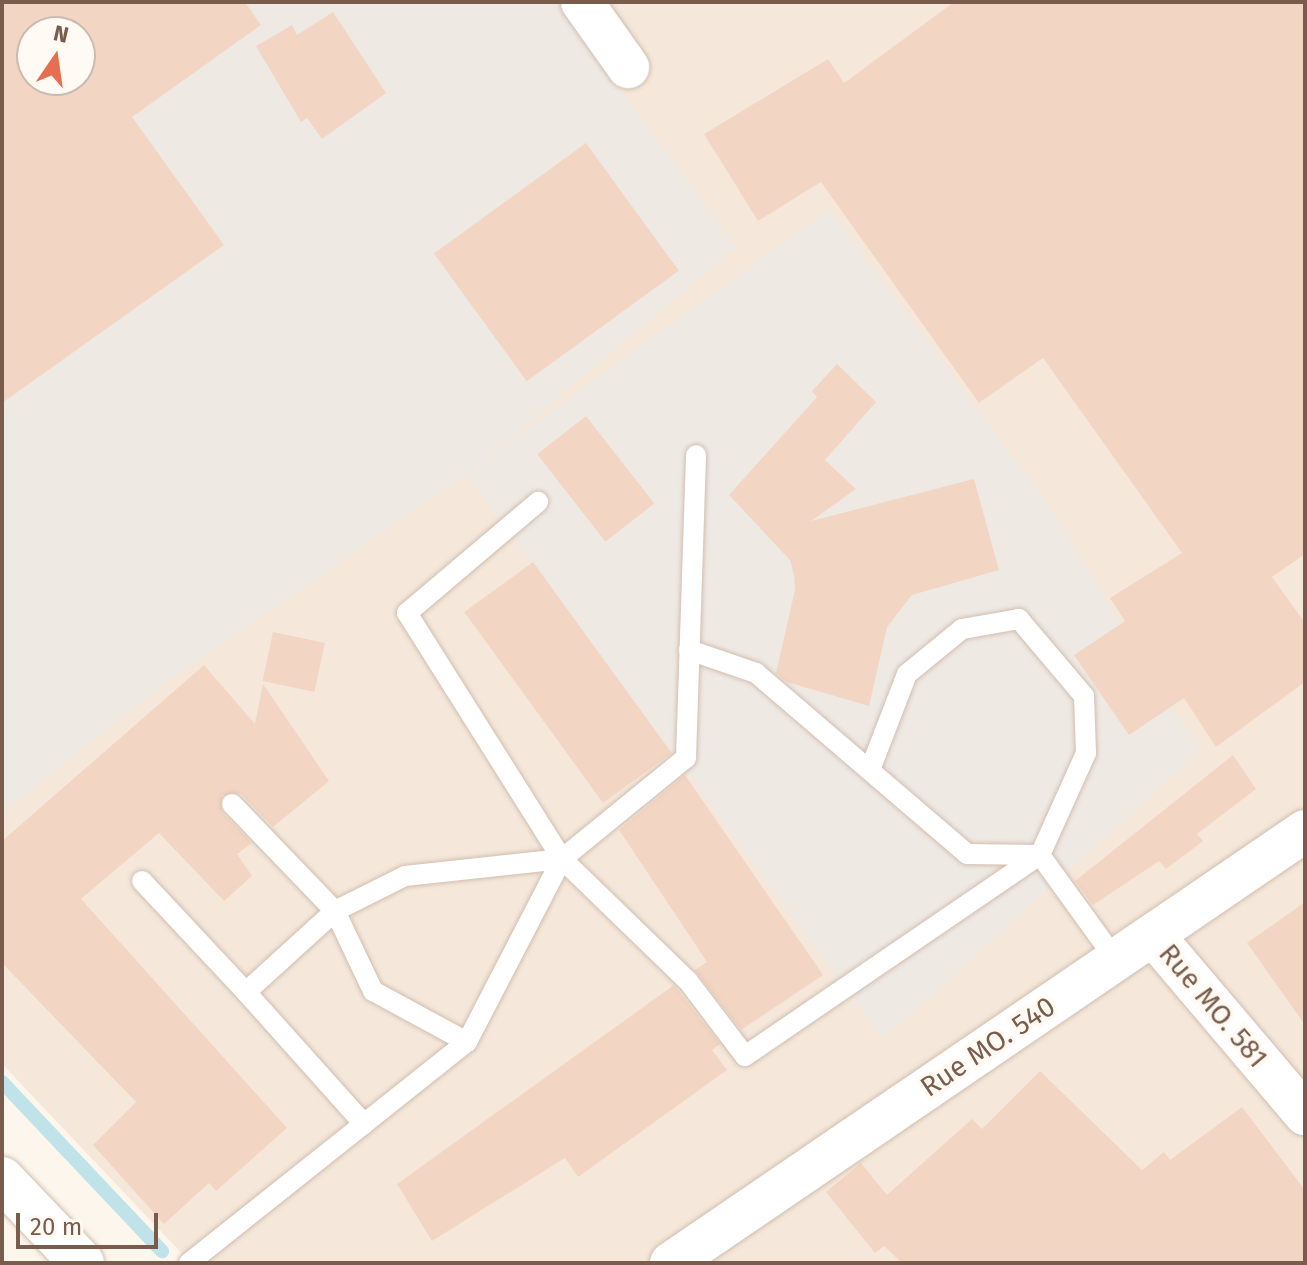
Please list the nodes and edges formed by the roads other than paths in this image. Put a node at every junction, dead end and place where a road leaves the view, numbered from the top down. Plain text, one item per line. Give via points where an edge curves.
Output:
1 (582, 2) edge
2 (628, 67) dead end
3 (696, 455) dead end
4 (538, 502) dead end
5 (689, 650) junction
6 (870, 770) junction
7 (232, 804) dead end
8 (1305, 831) edge
9 (1040, 855) junction
10 (562, 859) junction
11 (142, 881) dead end
12 (335, 911) junction
13 (1153, 935) junction
14 (1116, 960) junction
15 (246, 992) junction
16 (467, 1042) junction
17 (1305, 1114) edge
18 (364, 1124) junction
19 (2, 1179) edge
20 (82, 1263) edge
21 (189, 1263) edge
22 (671, 1263) edge

1 - 2 street
3 - 5 lane
4 - 10 lane via 407,613
5 - 6 lane via 756,673
5 - 10 lane via 686,758
6 - 9 lane via 967,854
6 - 9 lane via 907,674 962,629 1019,619 1084,696 1086,753
7 - 12 lane
8 - 13 street, Rue MO. 540
9 - 10 lane via 745,1056 688,981
9 - 14 lane
10 - 12 lane via 405,876
10 - 16 lane
11 - 15 lane
12 - 15 lane
12 - 16 lane via 373,991
13 - 14 street, Rue MO. 540
13 - 17 street, Rue MO. 581
14 - 22 street, Rue MO. 540
15 - 18 lane
16 - 18 lane
18 - 21 lane
19 - 20 street

